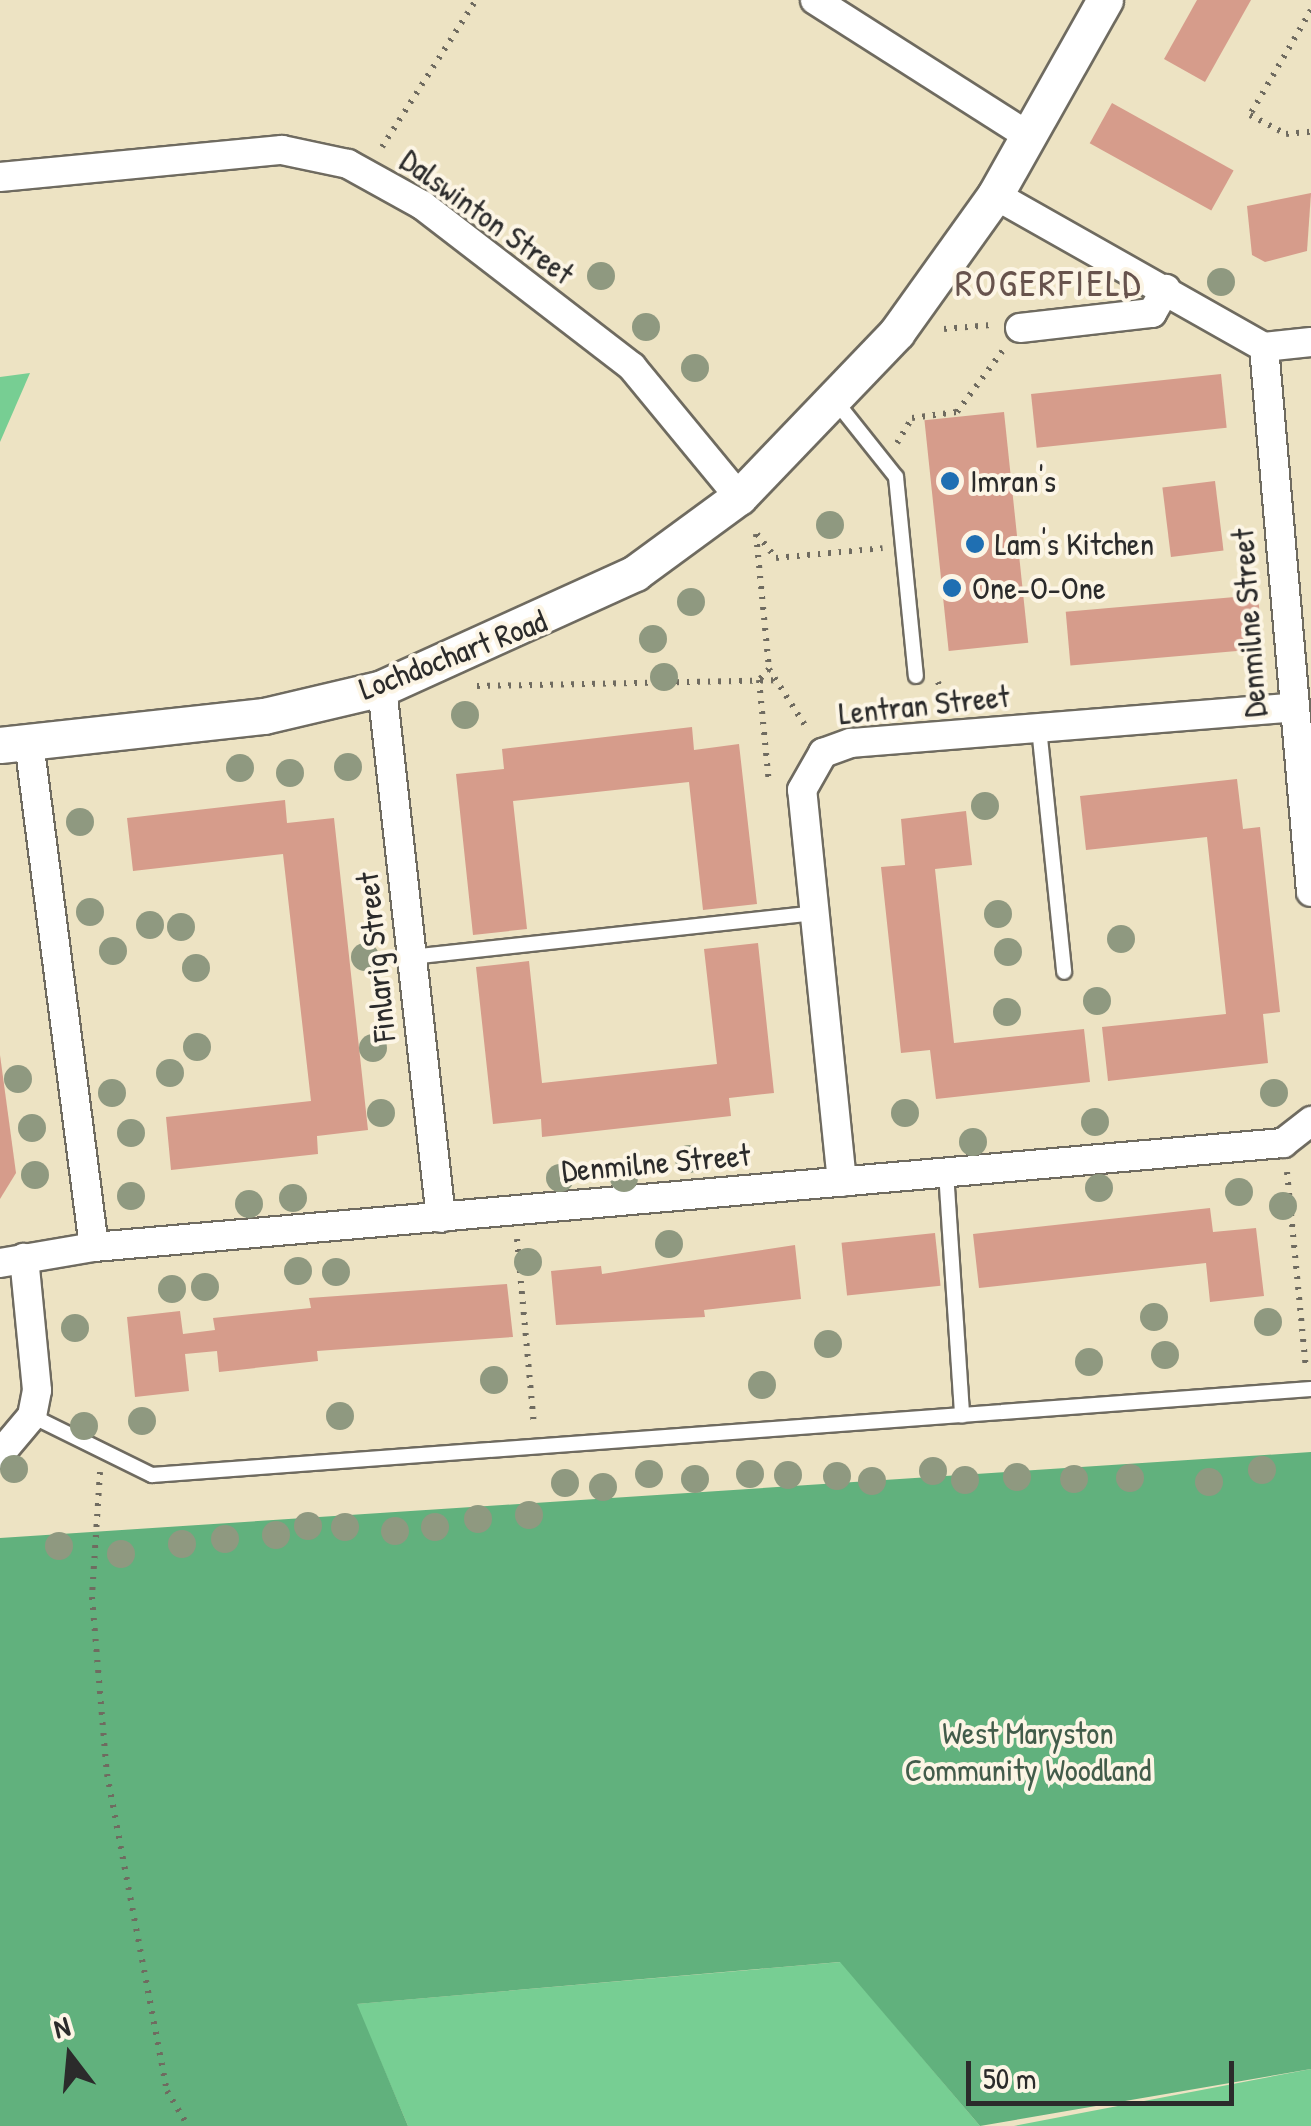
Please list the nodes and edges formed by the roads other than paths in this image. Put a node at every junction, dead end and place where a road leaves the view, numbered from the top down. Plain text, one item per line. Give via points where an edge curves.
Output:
1 (815, 0) edge
2 (1105, 0) edge
3 (1030, 138) junction
4 (0, 177) edge
5 (994, 196) junction
6 (1166, 289) junction
7 (1020, 328) road end
8 (1311, 342) edge
9 (1264, 348) junction
10 (838, 404) junction
11 (739, 497) junction
12 (916, 676) road end
13 (382, 688) junction
14 (1290, 708) junction
15 (1039, 728) junction
16 (14, 743) edge
17 (1311, 892) edge
18 (815, 913) junction
19 (411, 957) junction
20 (1064, 972) dead end
21 (1311, 1122) edge
22 (946, 1172) junction
23 (842, 1182) junction
24 (441, 1218) junction
25 (94, 1247) junction
26 (12, 1261) edge
27 (1310, 1390) edge
28 (962, 1415) junction
29 (32, 1416) junction
30 (0, 1454) edge

1 - 3 street
2 - 3 street, Lochdochart Road
3 - 5 street, Lochdochart Road
4 - 11 street, Dalswinton Street via 282,150 365,173 422,205 632,367
5 - 6 street
5 - 10 street, Lochdochart Road
6 - 7 street via 1152,313
6 - 9 street
8 - 9 street
9 - 14 street, Denmilne Street
10 - 11 street, Lochdochart Road
10 - 12 lane via 889,457
11 - 13 street, Lochdochart Road via 554,618
13 - 16 street, Lochdochart Road via 264,716
13 - 19 street, Finlarig Street
14 - 15 street, Lentran Street
14 - 17 street, Denmilne Street
15 - 18 street, Lentran Street via 823,752 802,790
15 - 20 lane
16 - 25 street
18 - 19 lane
18 - 23 street, Lentran Street
19 - 24 street, Finlarig Street
21 - 22 street, Denmilne Street via 1284,1144
22 - 23 street, Denmilne Street
22 - 28 lane
23 - 24 street, Denmilne Street
24 - 25 street, Denmilne Street
25 - 26 street, Denmilne Street
26 - 29 street
27 - 28 lane
28 - 29 lane via 152,1475
29 - 30 street

